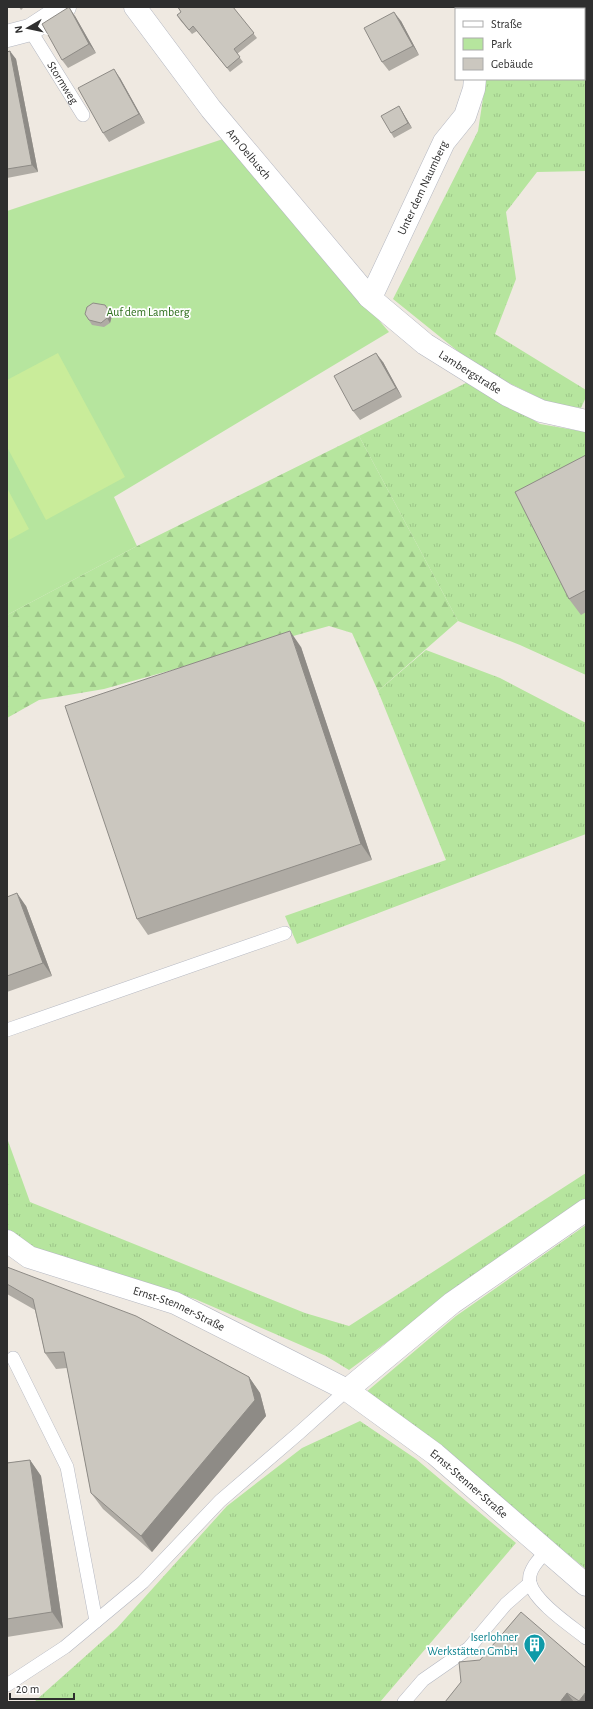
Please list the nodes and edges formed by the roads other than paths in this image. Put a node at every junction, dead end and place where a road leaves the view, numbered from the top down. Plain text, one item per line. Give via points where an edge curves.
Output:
1 (65, 7) edge
2 (135, 7) edge
3 (30, 30) junction
4 (7, 36) edge
5 (475, 80) edge
6 (83, 115) dead end
7 (369, 297) junction
8 (586, 420) edge
9 (285, 932) dead end
10 (7, 1030) edge
11 (586, 1210) edge
12 (7, 1241) edge
13 (13, 1358) dead end
14 (347, 1390) junction
15 (547, 1551) junction
16 (530, 1583) junction
17 (586, 1585) edge
18 (96, 1621) junction
19 (586, 1638) edge
20 (7, 1685) edge
21 (404, 1702) edge

1 - 3 street
2 - 7 street, Am Oelbusch via 211,109
3 - 4 street
3 - 6 lane, Stormweg
5 - 7 street, Unter dem Naumberg via 465,116 444,142
7 - 8 street, Lambergstraße via 425,344 507,395 540,411
9 - 10 lane
11 - 14 street via 452,1303
12 - 14 street, Ernst-Stenner-Straße via 29,1257 175,1303
13 - 18 lane via 67,1467
14 - 15 street, Ernst-Stenner-Straße via 435,1454
14 - 18 lane via 220,1501 143,1582
15 - 16 lane via 532,1570
15 - 17 street, Ernst-Stenner-Straße
16 - 19 lane via 540,1601
16 - 21 lane via 506,1604 469,1648 424,1680
18 - 20 lane via 65,1647

